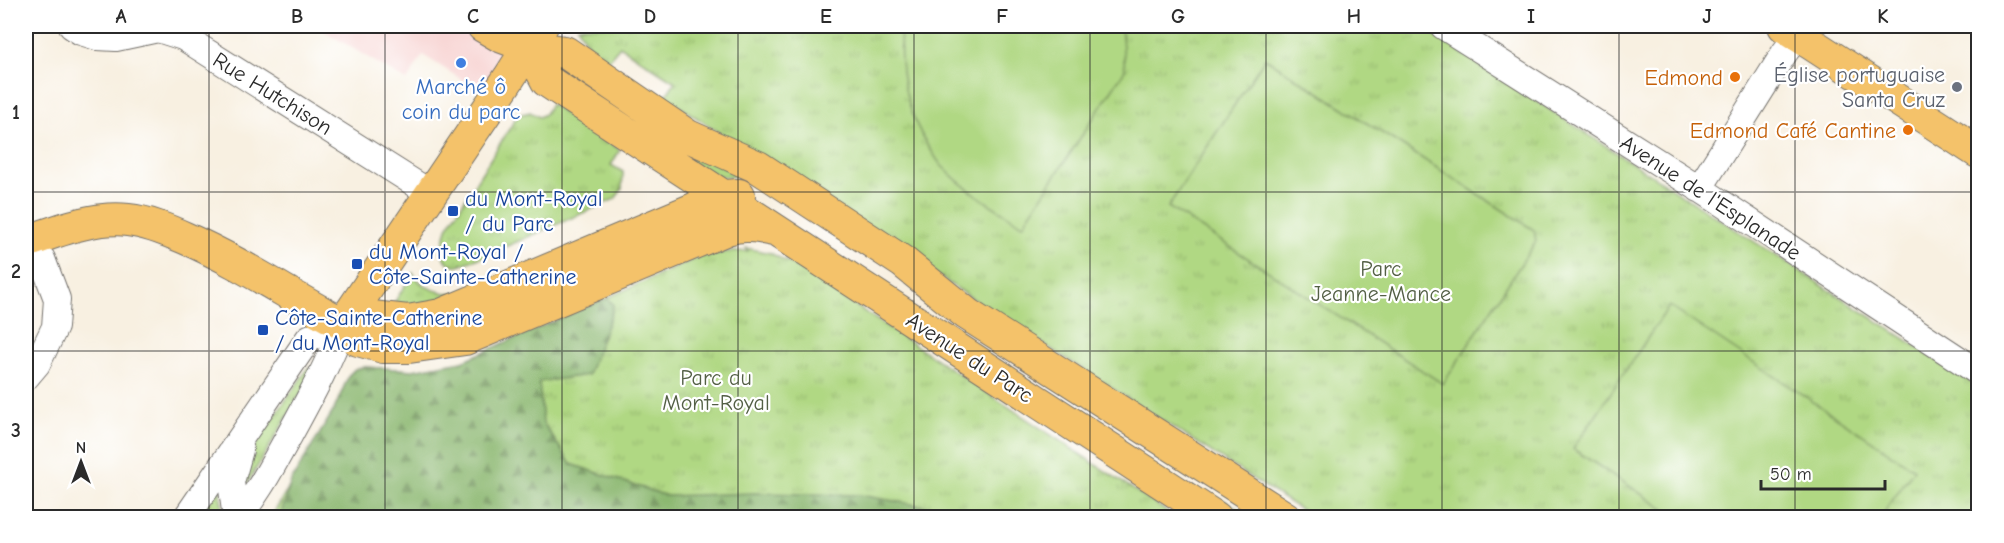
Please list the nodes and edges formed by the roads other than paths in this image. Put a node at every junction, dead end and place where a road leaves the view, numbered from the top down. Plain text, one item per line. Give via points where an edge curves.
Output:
1 (72, 26) edge
2 (483, 26) edge
3 (1443, 26) edge
4 (134, 29) edge
5 (1797, 29) edge
6 (535, 36) edge
7 (1978, 152) edge
8 (1699, 189) junction
9 (430, 193) junction
10 (725, 196) junction
11 (780, 232) junction
12 (26, 243) edge
13 (967, 314) junction
14 (343, 324) junction
15 (1978, 372) edge
16 (26, 377) edge
17 (247, 430) junction
18 (265, 480) junction
19 (186, 518) edge
20 (237, 518) edge
21 (261, 518) edge
22 (1216, 518) edge
23 (1286, 518) edge

1 - 4 street, Rue Hutchison via 97,37 116,38
2 - 6 main road, Avenue du Parc via 500,36
3 - 8 street, Avenue de l'Esplanade
4 - 9 street, Rue Hutchison via 158,29 183,36
5 - 7 main road
5 - 8 street
6 - 9 main road
6 - 10 main road, Avenue du Parc via 547,81
6 - 13 main road, Avenue du Parc via 565,52 688,136 758,167 903,262
8 - 15 street, Avenue de l'Esplanade
9 - 14 main road
10 - 11 main road, Avenue du Parc
10 - 13 main road, Avenue du Parc via 745,195 777,203 890,277
10 - 14 main road via 441,315 408,321 372,317
11 - 14 main road via 756,225 727,228 465,339 383,347 358,340
11 - 22 main road, Avenue du Parc
12 - 14 main road via 58,230 114,220 157,226 213,250
12 - 16 street via 42,259 57,299 55,327
13 - 23 main road, Avenue du Parc
14 - 17 street via 309,338
14 - 18 street via 319,382
17 - 19 street
17 - 20 street via 231,482
18 - 20 street
18 - 21 street

